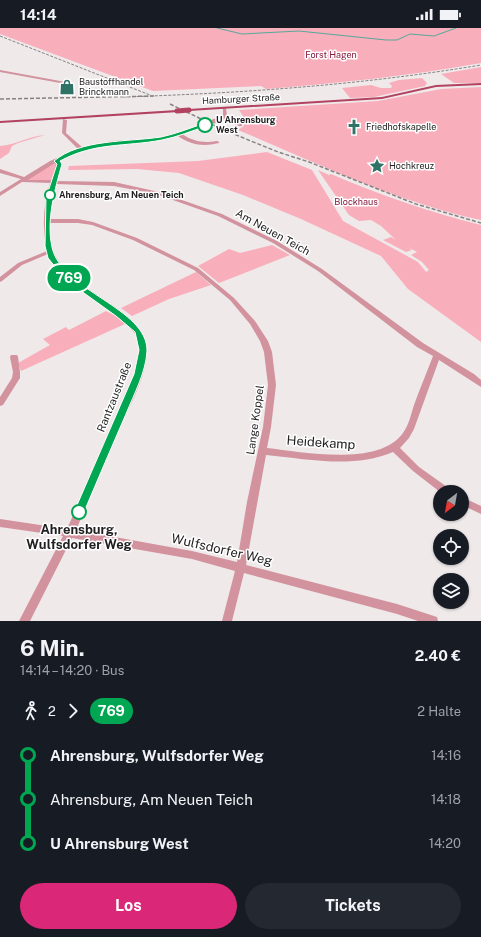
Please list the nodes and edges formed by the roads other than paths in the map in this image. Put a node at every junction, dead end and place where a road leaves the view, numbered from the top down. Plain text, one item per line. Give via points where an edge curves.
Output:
1 (0, 72) edge
2 (71, 84) dead end
3 (481, 84) edge
4 (224, 108) junction
5 (225, 117) junction
6 (65, 120) dead end
7 (0, 122) edge
8 (240, 125) dead end
9 (179, 134) junction
10 (217, 142) dead end
11 (81, 149) junction
12 (56, 161) junction
13 (0, 171) edge
14 (24, 180) junction
15 (54, 183) junction
16 (0, 194) edge
17 (48, 221) junction
18 (50, 252) junction
19 (0, 280) edge
20 (437, 356) junction
21 (14, 357) dead end
22 (481, 384) edge
23 (0, 403) edge
24 (396, 448) junction
25 (263, 450) junction
26 (437, 485) edge
27 (469, 504) edge
28 (481, 510) edge
29 (0, 523) edge
30 (70, 533) junction
31 (241, 567) junction
32 (24, 621) edge
33 (227, 621) edge
34 (433, 621) edge

1 - 2 street
3 - 4 main road, Hamburger Straße via 431,87 358,100
4 - 5 street
4 - 7 main road, Hamburger Straße, bridge
5 - 8 street
5 - 9 street, bridge
6 - 11 street via 64,133
9 - 10 street via 195,143
9 - 11 street
11 - 12 street
12 - 14 street
12 - 15 street, Rantzaustraße via 60,164
13 - 14 street, Am Neuen Teich
14 - 15 street, Am Neuen Teich
14 - 16 street
15 - 17 street, Rantzaustraße via 49,198
15 - 20 street, Am Neuen Teich via 114,184 135,188 220,215 274,242 320,270
17 - 18 street, Rantzaustraße
17 - 25 street, Lange Koppel via 93,224 135,239 196,270 232,299 253,323 268,352 272,385
18 - 19 street via 20,264
18 - 30 street, Rantzaustraße via 56,265 73,282 119,314 138,331 143,350 138,374
20 - 22 street, Am Neuen Teich
20 - 24 street via 412,424 406,437
21 - 23 street via 16,378
24 - 25 street, Heidekamp via 362,458
24 - 26 street via 416,469
25 - 31 street, Lange Koppel
27 - 28 street
29 - 30 street, Wulfsdorfer Weg
30 - 31 street, Wulfsdorfer Weg via 192,555
30 - 32 street, Rantzaustraße
31 - 33 street, Lange Koppel
31 - 34 street, Wulfsdorfer Weg

